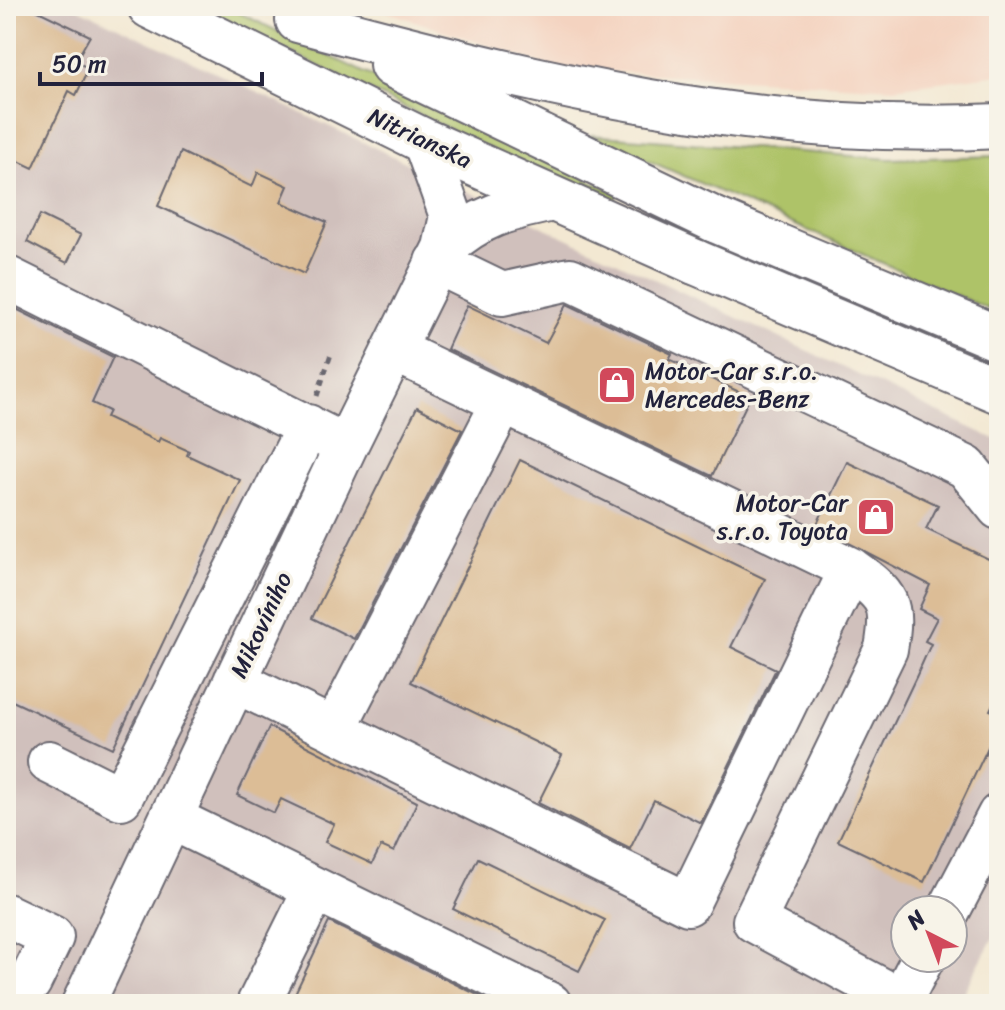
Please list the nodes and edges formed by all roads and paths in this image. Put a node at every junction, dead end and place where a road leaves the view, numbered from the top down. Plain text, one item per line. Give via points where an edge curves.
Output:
1 (150, 6) edge
2 (283, 13) edge
3 (999, 126) edge
4 (424, 141) junction
5 (553, 200) junction
6 (440, 255) junction
7 (6, 277) edge
8 (999, 339) edge
9 (394, 350) junction
10 (332, 351) dead end
11 (999, 391) edge
12 (503, 402) junction
13 (308, 426) junction
14 (346, 446) junction
15 (999, 508) edge
16 (851, 569) junction
17 (235, 681) junction
18 (334, 730) junction
19 (49, 762) dead end
20 (999, 815) edge
21 (171, 818) junction
22 (315, 889) junction
23 (957, 894) edge
24 (6, 915) edge
25 (915, 974) edge
26 (6, 1002) edge
27 (83, 1004) edge
28 (258, 1004) edge
29 (550, 1004) edge

1 - 4 main road, Nitrianska
2 - 3 main road via 570,89 723,114 857,128
2 - 8 main road via 715,220
4 - 5 main road, Nitrianska
4 - 6 street via 451,216
5 - 6 street via 497,212 470,224
5 - 11 main road, Nitrianska
6 - 9 street, Mikovíniho
6 - 15 street via 502,294 570,279 966,467
7 - 13 street
9 - 12 street
9 - 14 street, Mikovíniho
10 - 13 path
12 - 16 street
12 - 18 street
13 - 14 street
13 - 19 street via 121,798
14 - 17 street, Mikovíniho
16 - 18 street via 688,904
16 - 25 street via 878,588 892,616 886,649 754,921 901,1000
17 - 18 street
17 - 21 street, Mikovíniho
20 - 23 street
21 - 22 street
21 - 27 street, Mikovíniho
22 - 28 street
22 - 29 street
24 - 26 street via 52,937 30,982

